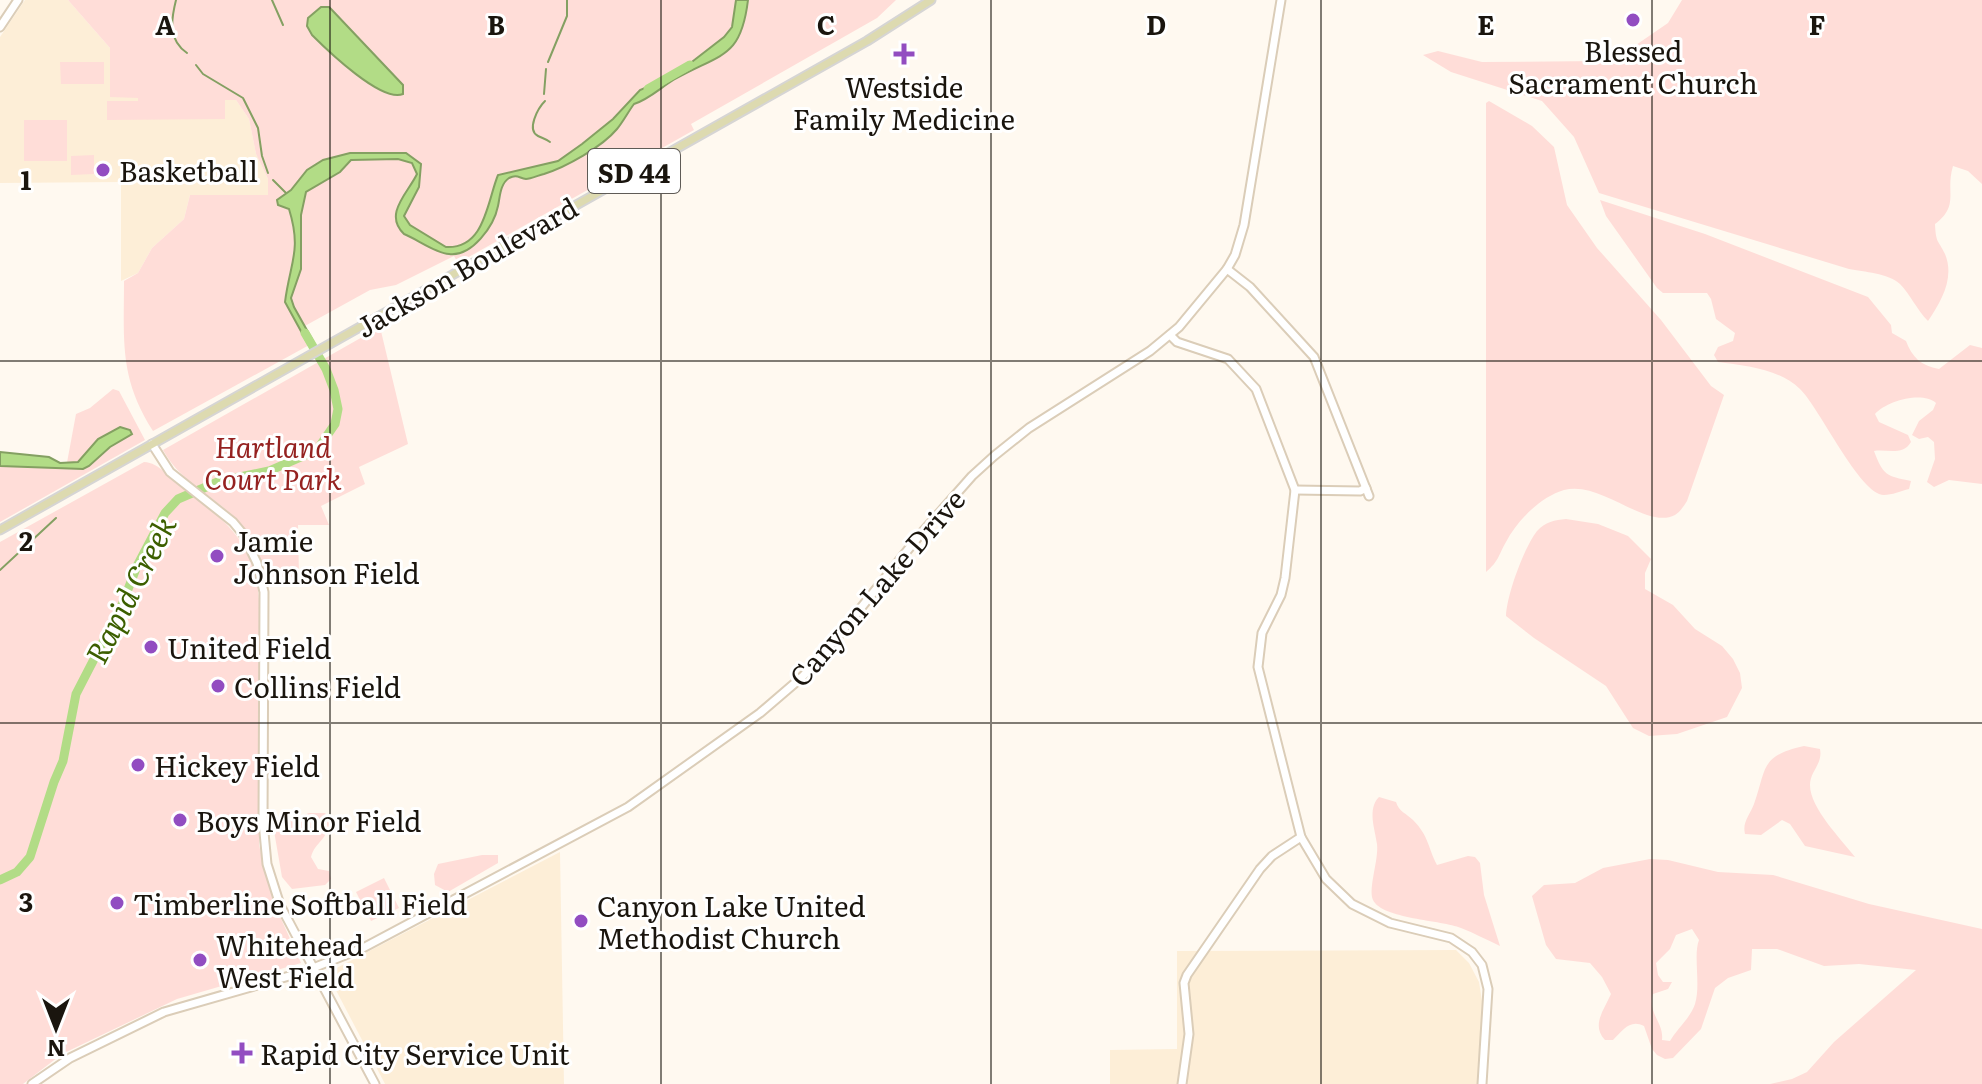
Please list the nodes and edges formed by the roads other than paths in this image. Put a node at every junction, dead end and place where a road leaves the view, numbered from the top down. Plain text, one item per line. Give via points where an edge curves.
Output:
1 (18, 0) edge
2 (931, 0) edge
3 (1281, 0) edge
4 (0, 27) edge
5 (1227, 269) junction
6 (1170, 335) junction
7 (152, 444) junction
8 (1295, 490) junction
9 (1314, 492) junction
10 (1292, 520) junction
11 (0, 530) edge
12 (1301, 837) junction
13 (313, 969) junction
14 (32, 1084) edge
15 (375, 1084) edge
16 (1182, 1084) edge
17 (1482, 1084) edge

1 - 4 street
2 - 7 main road, Jackson Boulevard / SD 44
3 - 5 street, Canyon Lake Drive via 1247,211
5 - 6 street, Canyon Lake Drive
5 - 9 street via 1314,357 1367,492
6 - 8 street via 1228,359 1256,389
6 - 13 street, Canyon Lake Drive via 1029,428 980,468 884,576 818,661 760,713 608,818 375,943
7 - 11 main road, Jackson Boulevard / SD 44
7 - 13 street via 168,469 243,534 263,582 265,854 280,905
8 - 9 street
8 - 10 street
9 - 10 street via 1298,503
10 - 12 street via 1285,578 1262,633 1258,667
12 - 16 street via 1260,869 1187,975 1189,1034
12 - 17 street via 1326,879 1352,904 1390,923 1460,942 1482,965 1488,989
13 - 14 street, Canyon Lake Drive via 164,1012 70,1058
13 - 15 street

